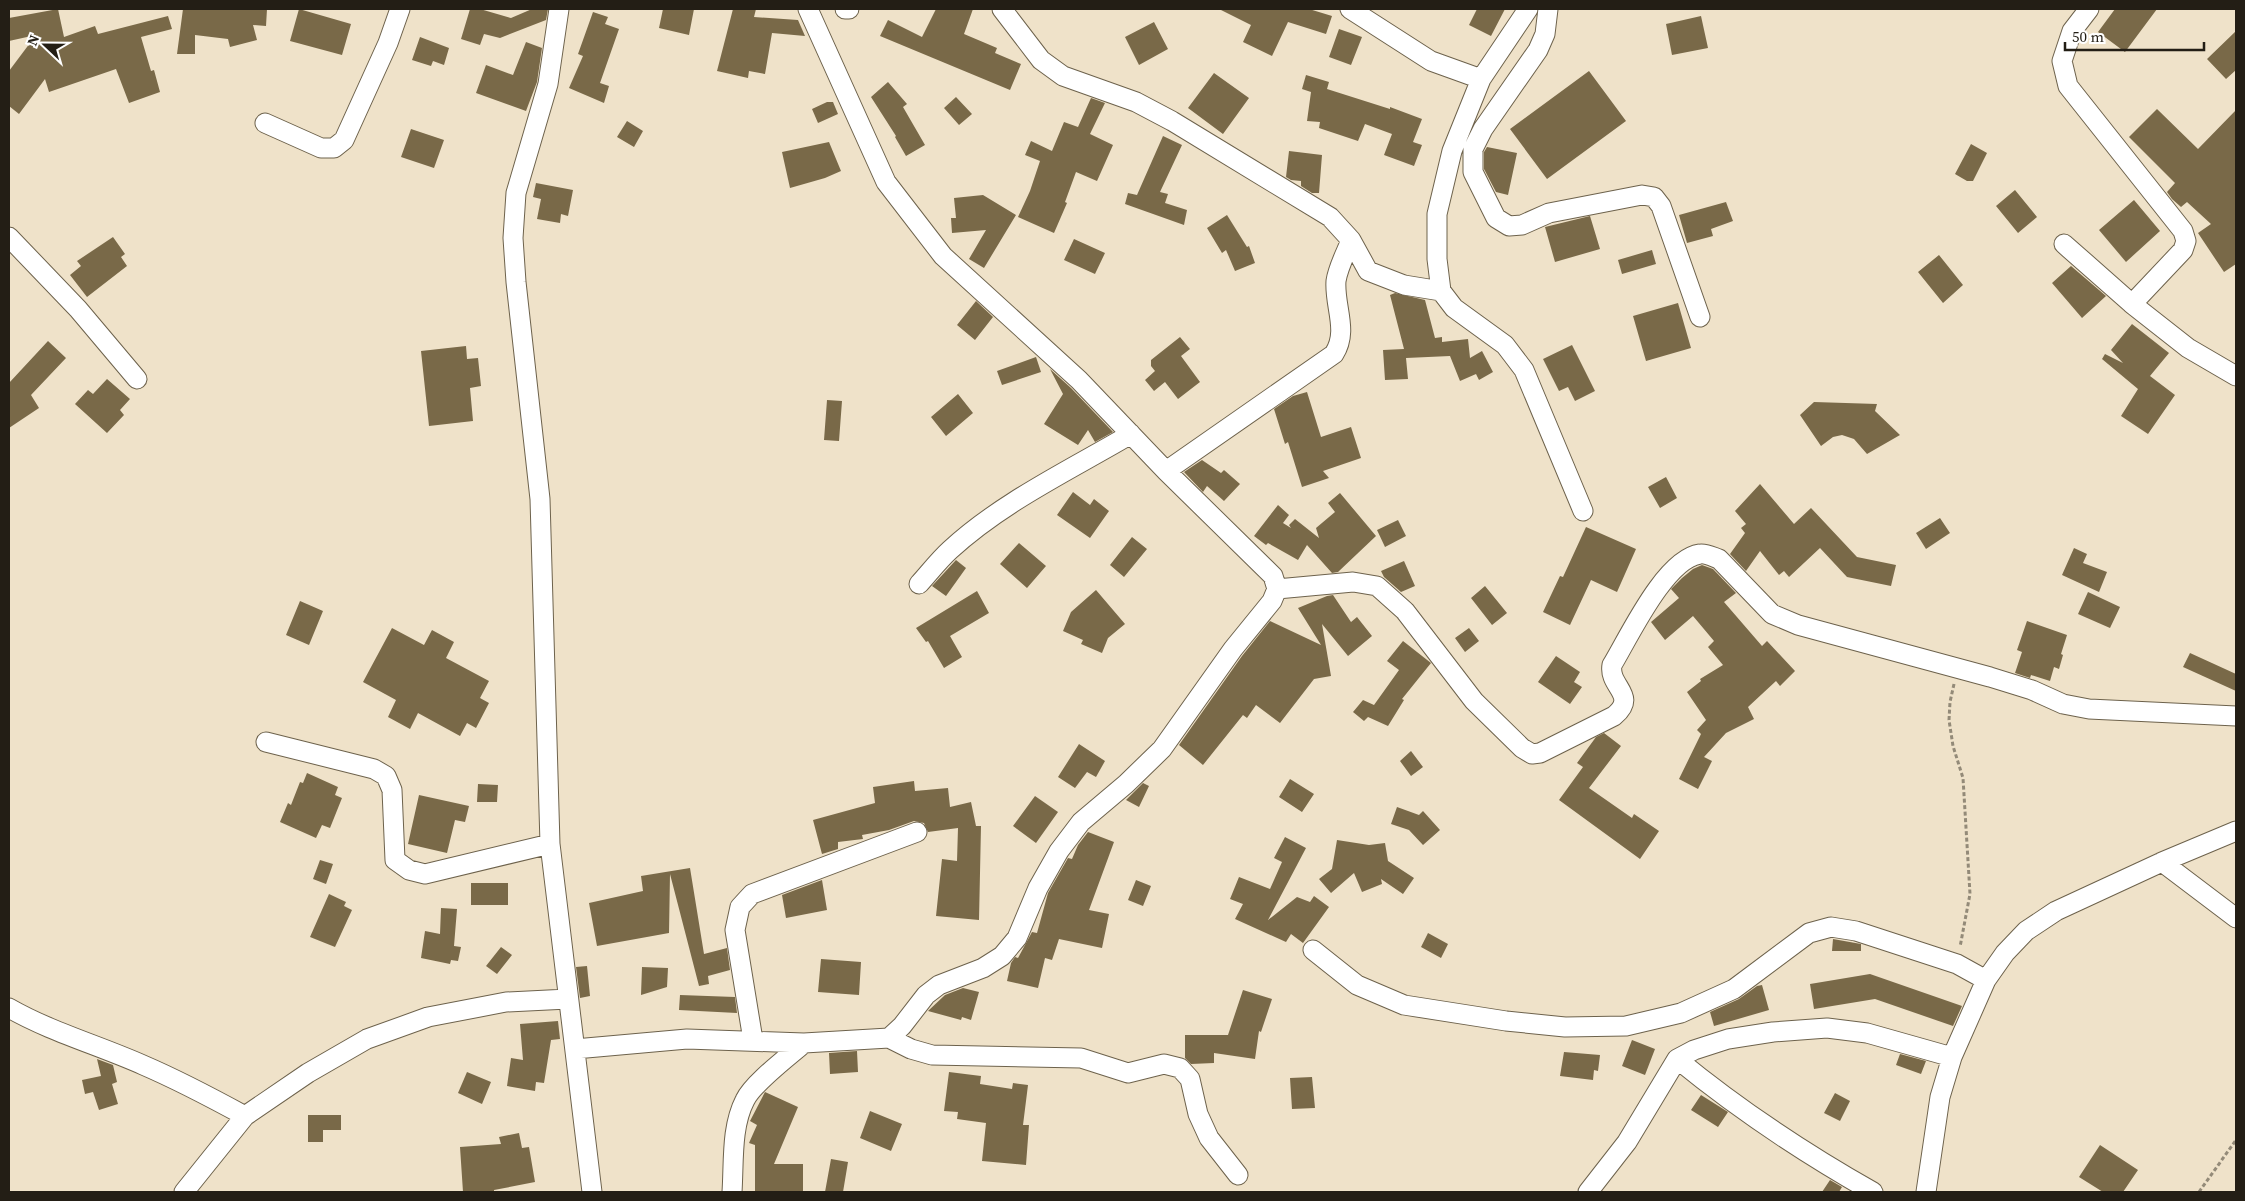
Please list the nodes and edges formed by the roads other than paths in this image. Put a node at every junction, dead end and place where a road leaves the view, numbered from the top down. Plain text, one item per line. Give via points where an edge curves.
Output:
1 (400, 9) edge
2 (559, 9) edge
3 (808, 9) edge
4 (1002, 9) edge
5 (1350, 9) edge
6 (1528, 9) edge
7 (1548, 9) edge
8 (2089, 9) edge
9 (1481, 79) junction
10 (266, 123) dead end
11 (9, 237) edge
12 (1351, 240) junction
13 (2064, 244) dead end
14 (1441, 290) junction
15 (2132, 304) junction
16 (1700, 318) dead end
17 (2236, 376) edge
18 (137, 379) dead end
19 (1131, 434) junction
20 (1166, 471) junction
21 (1583, 511) dead end
22 (919, 584) dead end
23 (1277, 589) junction
24 (2236, 716) edge
25 (266, 742) dead end
26 (2236, 831) edge
27 (917, 832) dead end
28 (550, 844) junction
29 (2162, 862) junction
30 (2236, 918) edge
31 (1313, 950) dead end
32 (1986, 980) junction
33 (568, 999) junction
34 (9, 1008) edge
35 (889, 1038) junction
36 (753, 1040) junction
37 (804, 1043) junction
38 (575, 1049) junction
39 (1952, 1057) junction
40 (1677, 1059) junction
41 (245, 1116) junction
42 (1238, 1175) dead end
43 (1924, 1191) edge
44 (184, 1192) edge
45 (592, 1192) edge
46 (732, 1192) edge
47 (1588, 1192) edge
48 (1873, 1192) edge

1 - 10 street via 344,140 334,148 321,148
2 - 28 street via 548,84 516,193 513,238 540,499
3 - 19 street via 886,182 943,256 1079,380
4 - 12 street via 1041,60 1063,76 1136,102 1172,121 1330,217
5 - 9 street via 1431,61
6 - 9 street
7 - 16 street via 1545,34 1538,50 1483,129 1473,149 1473,172 1496,218 1508,226 1522,225 1549,213 1642,195 1654,198 1661,206
8 - 15 street via 2072,31 2062,61 2068,86 2183,231 2186,241 2183,250
9 - 14 street via 1452,151 1437,214
11 - 18 street via 78,309
12 - 14 street via 1368,271 1404,285
12 - 20 street via 1336,281 1342,335 1334,354
13 - 15 street
14 - 21 street via 1454,308 1506,345 1524,370
15 - 17 street via 2188,348
19 - 20 street
19 - 22 street via 974,530 948,551
20 - 23 street via 1273,576
23 - 24 street via 1353,582 1377,586 1405,611 1474,700 1532,754 1540,753 1622,709 1625,700 1612,675 1612,665 1657,587 1686,560 1700,554 1718,559 1772,614 1841,638 2032,690 2063,704 2089,709
23 - 35 street via 1162,749 1081,822 1059,851 1038,888 1017,938 1002,956 983,968 940,985 926,995
25 - 28 street via 374,769 386,776 392,790 395,860 409,870 425,874
26 - 29 street
27 - 36 street via 752,894 740,906 736,930
28 - 33 street
29 - 30 street
29 - 32 street via 2056,911 2026,931
31 - 32 street via 1357,985 1404,1005 1565,1027 1626,1026 1681,1013 1734,989 1808,933 1831,927 1856,931 1956,964
32 - 39 street
33 - 38 street
33 - 41 street via 506,1002 419,1020 367,1039
34 - 41 street via 29,1020 142,1064
35 - 37 street
35 - 42 street via 932,1055 1081,1058 1128,1073 1164,1064 1180,1068 1190,1080 1198,1114 1209,1138
36 - 37 street
36 - 38 street via 687,1038
37 - 46 street via 745,1098 737,1123
38 - 45 street
39 - 40 street via 1868,1033 1827,1028 1728,1039
39 - 43 street via 1940,1097
40 - 47 street via 1627,1142
40 - 48 street via 1814,1159
41 - 44 street

